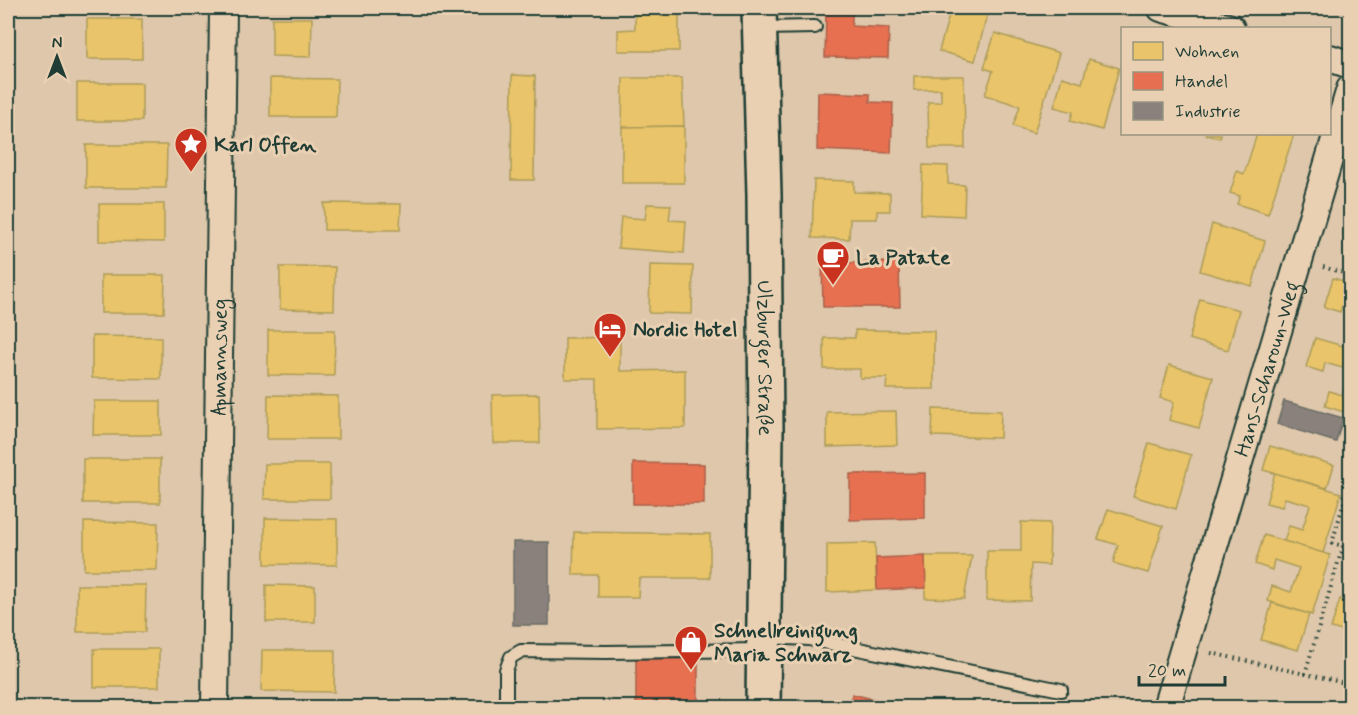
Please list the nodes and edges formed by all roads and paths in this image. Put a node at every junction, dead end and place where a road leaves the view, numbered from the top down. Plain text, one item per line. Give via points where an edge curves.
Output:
1 (223, 8) edge
2 (1161, 8) edge
3 (759, 18) edge
4 (815, 27) dead end
5 (1228, 27) edge
6 (1331, 59) edge
7 (1350, 64) edge
8 (1350, 89) edge
9 (1350, 482) edge
10 (765, 644) junction
11 (1184, 647) junction
12 (1305, 674) junction
13 (1350, 684) edge
14 (1060, 690) dead end
15 (215, 708) edge
16 (506, 708) edge
17 (763, 708) edge
18 (1166, 708) edge

1 - 15 street, Apmannsweg
2 - 5 street
3 - 4 lane
3 - 10 main road, Ulzburger Straße via 766,431
6 - 7 street
8 - 11 street, Hans-Scharoun-Weg
9 - 12 path via 1332,543 1343,546
10 - 14 lane via 809,639
10 - 16 lane via 617,652 521,651 511,657 506,670
10 - 17 main road, Ulzburger Straße
11 - 12 path
11 - 18 street, Hans-Scharoun-Weg
12 - 13 path

